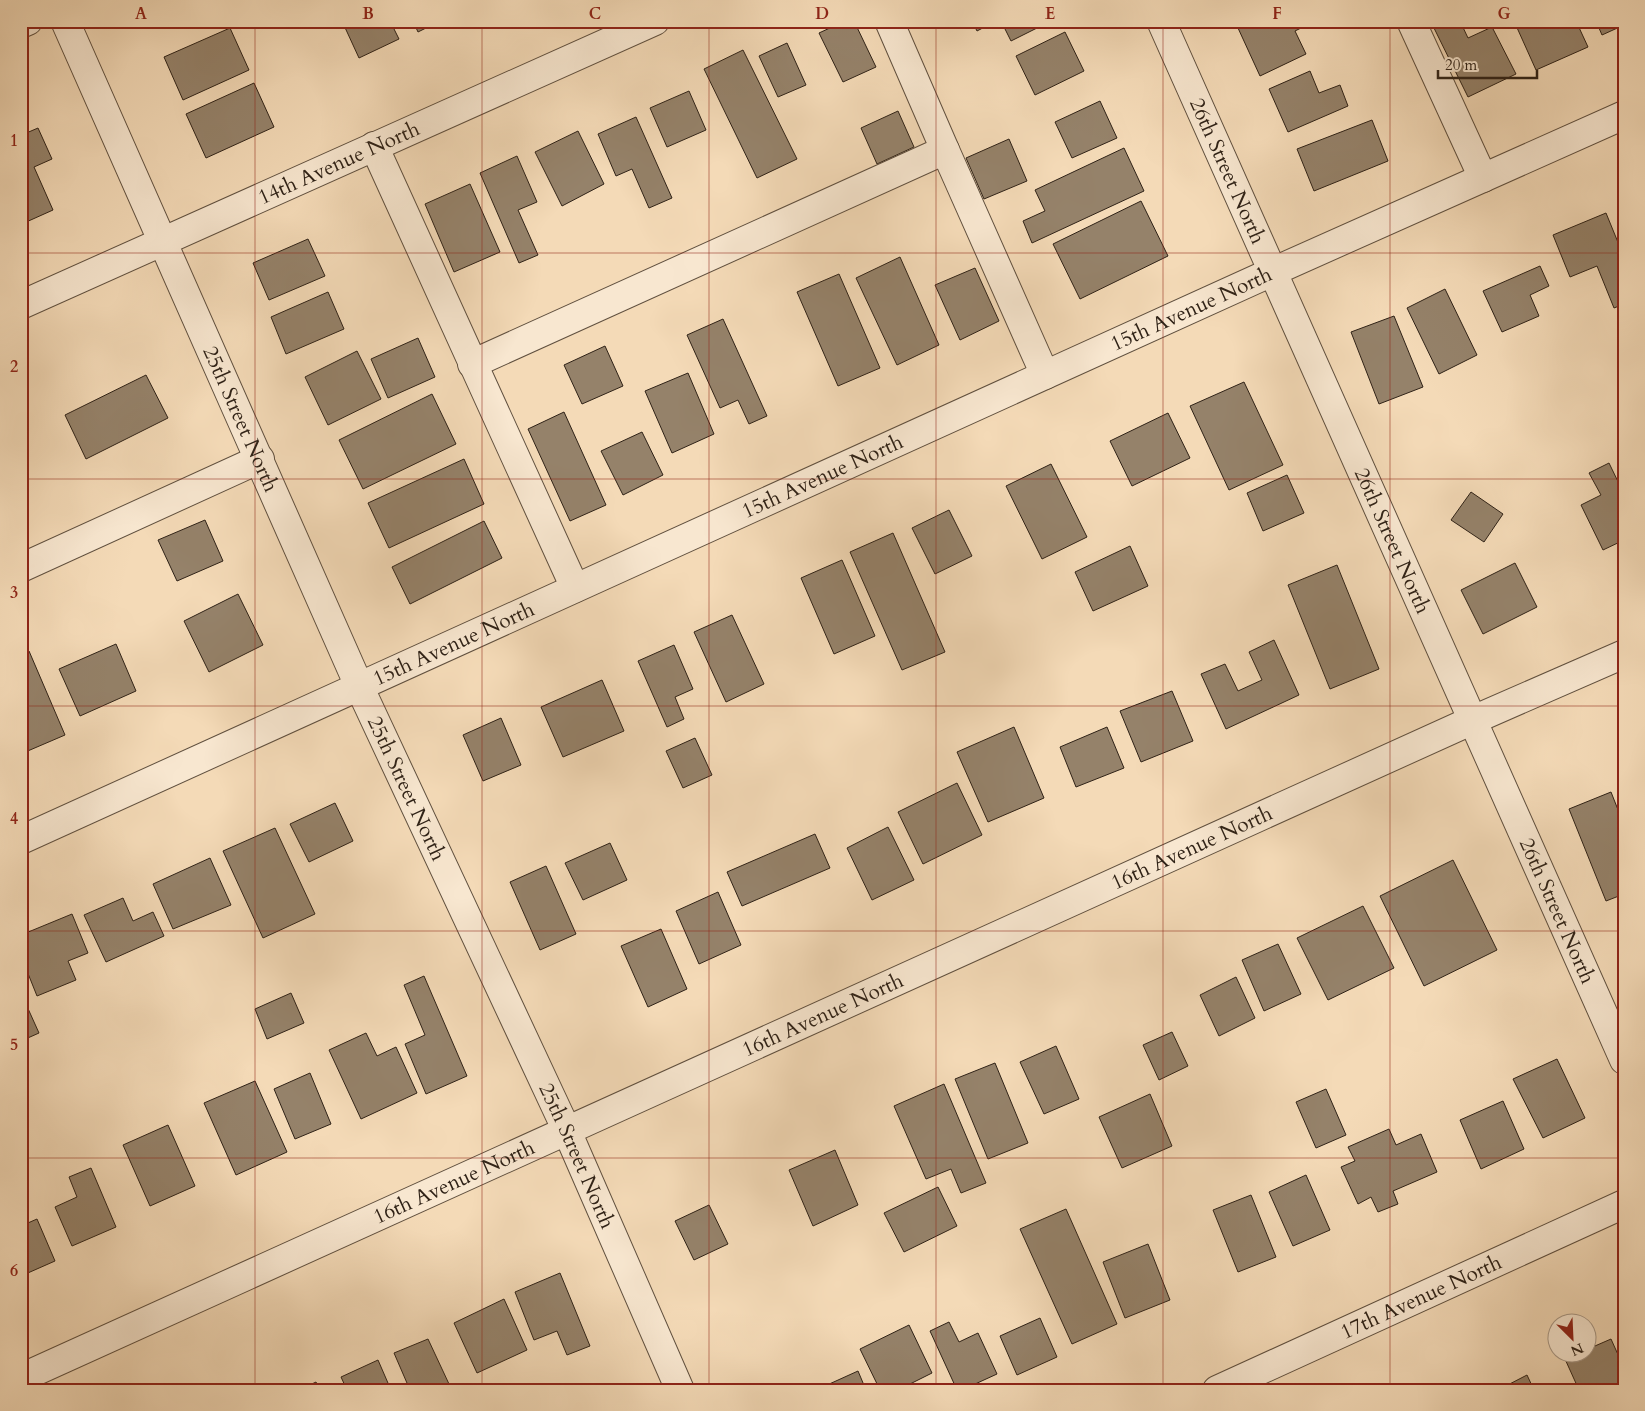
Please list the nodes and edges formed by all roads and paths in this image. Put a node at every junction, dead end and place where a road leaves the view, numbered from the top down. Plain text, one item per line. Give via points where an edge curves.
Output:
1 (28, 21) edge
2 (65, 21) edge
3 (655, 21) edge
4 (889, 21) edge
5 (1160, 21) edge
6 (1411, 21) edge
7 (21, 24) edge
8 (1624, 115) edge
9 (374, 146) junction
10 (945, 150) junction
11 (1483, 178) junction
12 (164, 243) junction
13 (1272, 272) junction
14 (21, 305) edge
15 (472, 364) junction
16 (1045, 375) junction
17 (260, 460) junction
18 (21, 568) edge
19 (575, 588) junction
20 (1624, 654) edge
21 (359, 686) junction
22 (1472, 720) junction
23 (21, 840) edge
24 (1624, 1060) edge
25 (567, 1131) junction
26 (1624, 1204) edge
27 (21, 1378) edge
28 (680, 1390) edge
29 (1216, 1390) edge

1 - 7 street
2 - 12 street, 25th Street North
3 - 9 street, 14th Avenue North
4 - 10 street
5 - 13 street, 26th Street North
6 - 11 street
8 - 11 street, 15th Avenue North
9 - 12 street, 14th Avenue North
9 - 15 street
10 - 15 street
10 - 16 street
11 - 13 street, 15th Avenue North
12 - 14 street, 14th Avenue North
12 - 17 street, 25th Street North
13 - 16 street, 15th Avenue North
13 - 22 street, 26th Street North
15 - 19 street
16 - 19 street, 15th Avenue North
17 - 18 street
17 - 21 street, 25th Street North
19 - 21 street, 15th Avenue North
20 - 22 street, 16th Avenue North
21 - 23 street, 15th Avenue North
21 - 25 street, 25th Street North
22 - 24 street, 26th Street North
22 - 25 street, 16th Avenue North
25 - 27 street, 16th Avenue North
25 - 28 street, 25th Street North
26 - 29 street, 17th Avenue North

